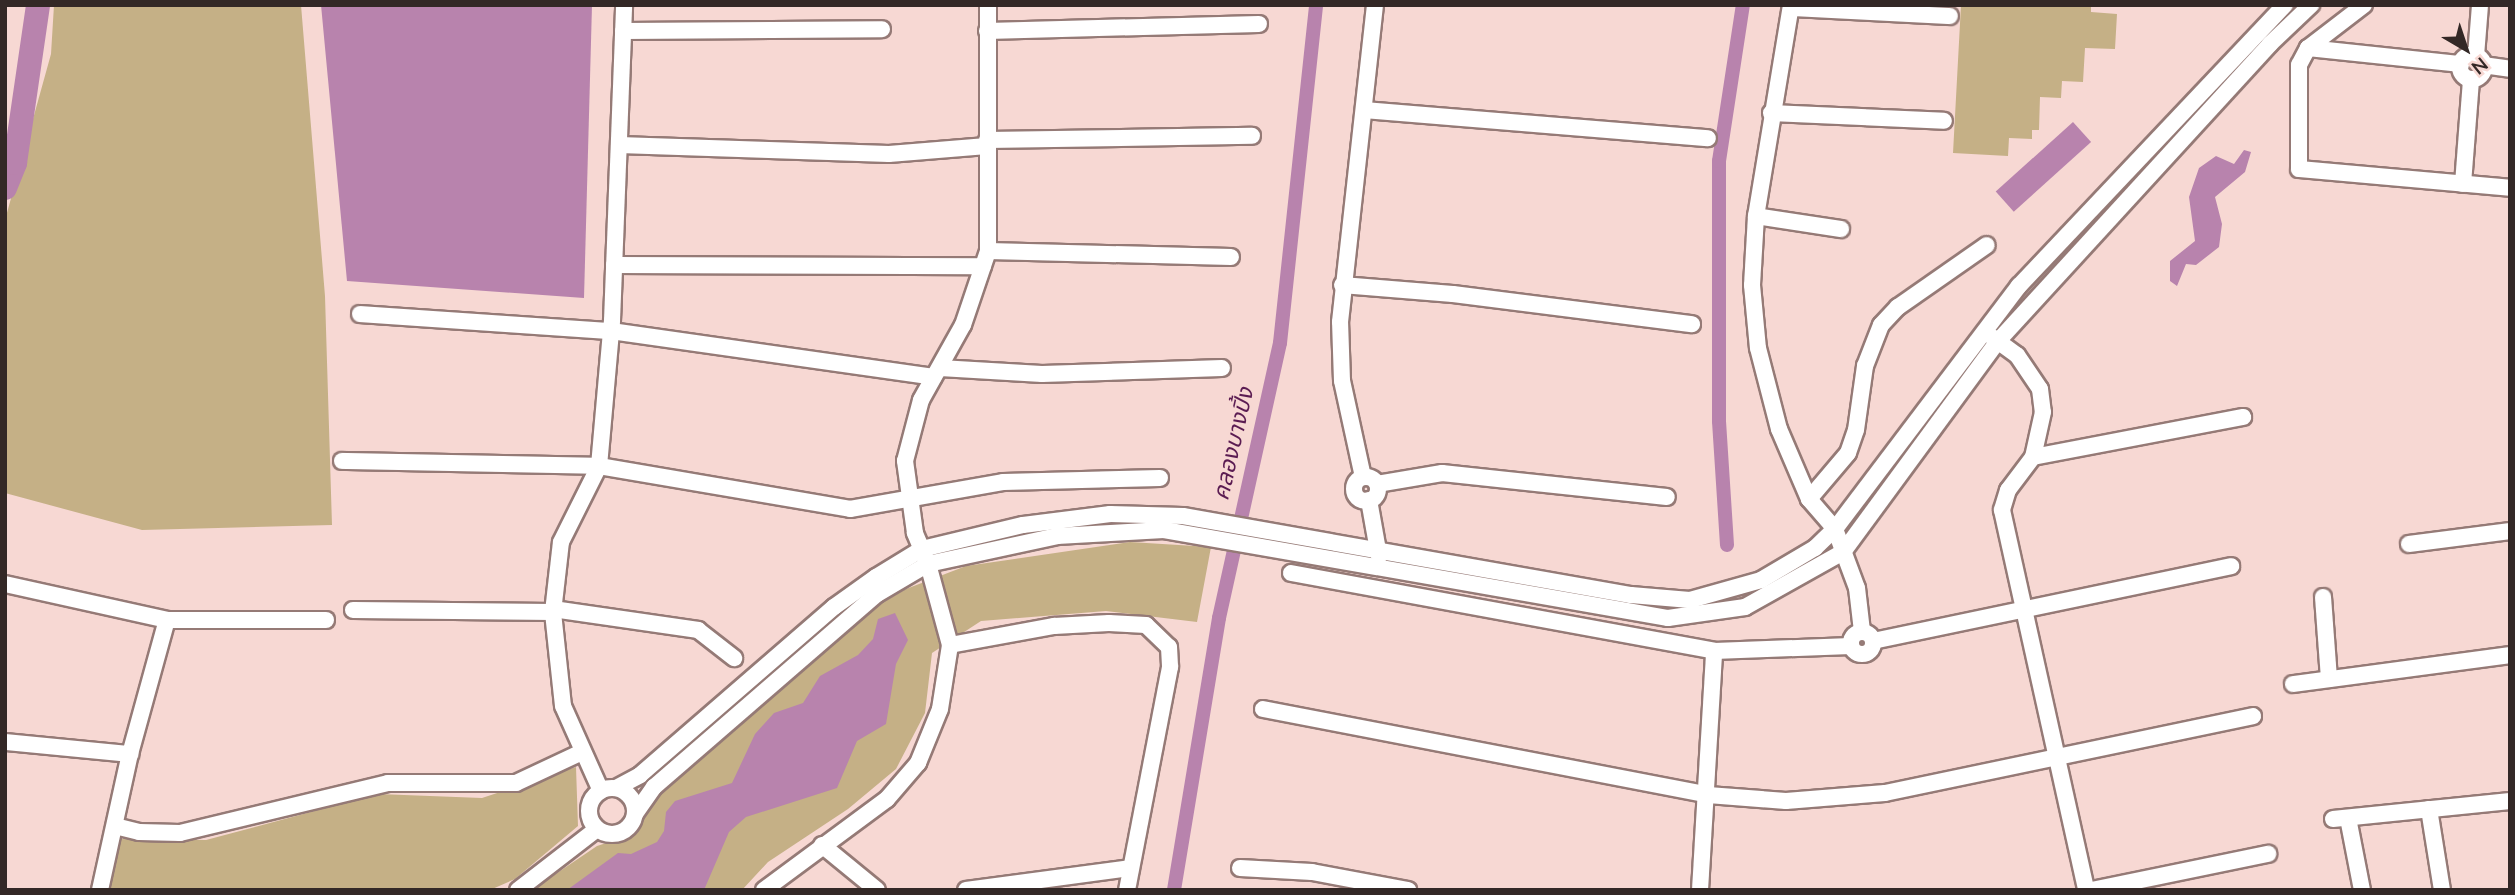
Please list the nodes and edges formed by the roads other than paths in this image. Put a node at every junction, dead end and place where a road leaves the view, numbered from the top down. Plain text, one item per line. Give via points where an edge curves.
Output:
1 (624, 5) edge
2 (988, 5) edge
3 (1375, 5) edge
4 (2284, 5) edge
5 (2311, 5) edge
6 (2364, 5) edge
7 (2480, 5) edge
8 (1791, 7) edge
9 (1950, 16) dead end
10 (1259, 24) dead end
11 (882, 29) dead end
12 (622, 31) junction
13 (987, 31) junction
14 (2308, 48) junction
15 (2473, 62) junction
16 (2510, 69) edge
17 (1364, 110) junction
18 (1771, 113) junction
19 (1944, 121) dead end
20 (1252, 136) dead end
21 (1708, 138) dead end
22 (987, 143) junction
23 (618, 145) junction
24 (2463, 184) junction
25 (2510, 188) edge
26 (1756, 216) junction
27 (1841, 229) dead end
28 (1987, 245) dead end
29 (1231, 257) dead end
30 (986, 258) junction
31 (614, 265) junction
32 (1342, 285) junction
33 (360, 314) dead end
34 (1692, 324) dead end
35 (611, 331) junction
36 (1980, 334) junction
37 (1999, 340) junction
38 (1222, 368) dead end
39 (937, 372) junction
40 (2243, 418) dead end
41 (2033, 457) junction
42 (342, 461) dead end
43 (599, 466) junction
44 (1160, 478) dead end
45 (1370, 481) junction
46 (1667, 497) dead end
47 (1809, 499) junction
48 (907, 500) junction
49 (1835, 529) junction
50 (2510, 531) edge
51 (2409, 544) dead end
52 (1378, 548) junction
53 (1843, 552) junction
54 (925, 556) junction
55 (2231, 566) dead end
56 (1380, 570) junction
57 (1291, 573) dead end
58 (5, 584) edge
59 (2323, 597) dead end
60 (353, 610) dead end
61 (553, 610) junction
62 (2024, 610) junction
63 (167, 620) junction
64 (326, 620) dead end
65 (1867, 636) junction
66 (950, 645) junction
67 (1714, 651) junction
68 (2510, 655) edge
69 (734, 658) dead end
70 (2329, 679) junction
71 (2293, 684) dead end
72 (1263, 709) dead end
73 (2252, 716) dead end
74 (5, 742) edge
75 (583, 752) junction
76 (130, 754) junction
77 (2056, 757) junction
78 (608, 789) junction
79 (1707, 795) junction
80 (2509, 802) edge
81 (2429, 809) junction
82 (635, 814) junction
83 (115, 826) junction
84 (597, 829) junction
85 (822, 845) junction
86 (2268, 854) dead end
87 (1130, 868) junction
88 (1240, 868) dead end
89 (1321, 882) edge
90 (100, 890) edge
91 (518, 890) edge
92 (764, 890) edge
93 (877, 890) edge
94 (966, 890) edge
95 (1126, 890) edge
96 (1408, 890) edge
97 (1700, 890) edge
98 (2086, 890) edge
99 (2092, 890) edge
100 (2362, 890) edge
101 (2442, 890) edge

1 - 12 street
2 - 13 street
3 - 17 street
4 - 36 street via 2073,227
5 - 37 street
6 - 14 street
7 - 15 street
8 - 9 street
8 - 18 street
10 - 13 street
11 - 12 street
12 - 23 street
13 - 22 street
14 - 15 street
14 - 24 street via 2299,65 2299,169
15 - 16 street
15 - 24 street via 2462,74 2471,79
17 - 21 street
17 - 32 street
18 - 19 street
18 - 26 street
20 - 22 street
22 - 23 street via 889,154
22 - 30 street
23 - 31 street
24 - 25 street
26 - 27 street
26 - 47 street via 1752,285 1758,348 1779,429
28 - 47 street via 1898,307 1881,325 1865,366 1848,453
29 - 30 street
30 - 31 street
30 - 39 street via 979,289
31 - 35 street
32 - 34 street
32 - 45 street via 1342,381
33 - 35 street
35 - 39 street
35 - 43 street
36 - 37 street
36 - 49 street
37 - 41 street via 2032,372 2040,389 2043,412
37 - 53 street
38 - 39 street
39 - 48 street via 909,431
40 - 41 street
41 - 62 street via 2008,490 2002,510
42 - 43 street
43 - 48 street via 850,509
43 - 61 street via 561,542
44 - 48 street via 1049,478
45 - 46 street via 1442,474
45 - 52 street via 1377,494 1369,500
47 - 49 street
48 - 54 street
49 - 52 street via 1815,548 1761,580 1690,600 1631,595
49 - 53 street
50 - 51 street
52 - 54 street via 1209,519 1110,514 1023,526
52 - 56 street
53 - 56 street via 1745,607 1668,618
53 - 65 street via 1857,588
54 - 56 street via 1058,536 1164,530
54 - 66 street
54 - 78 street via 834,607 640,775
54 - 82 street via 807,649 654,787
55 - 62 street
57 - 67 street
58 - 63 street
59 - 70 street
60 - 61 street
61 - 69 street via 698,630
61 - 75 street via 563,706
62 - 65 street
62 - 77 street
63 - 64 street
63 - 76 street
65 - 67 street via 1853,635 1851,646
66 - 85 street via 940,709 918,763 887,799
66 - 87 street via 1054,626 1109,623 1146,625 1169,646 1170,667
67 - 79 street
68 - 70 street
70 - 71 street
72 - 79 street
73 - 77 street
74 - 76 street
75 - 78 street
75 - 83 street via 516,783 388,783 180,833
76 - 83 street
77 - 79 street via 1885,793 1786,801
77 - 98 street
78 - 82 street via 629,796
78 - 84 street via 589,809
79 - 97 street
80 - 81 street
81 - 100 street via 2340,818
81 - 101 street
82 - 84 street via 630,825 618,833
83 - 90 street
84 - 91 street
85 - 92 street
85 - 93 street
86 - 99 street
87 - 94 street
87 - 95 street
88 - 89 street
89 - 96 street

